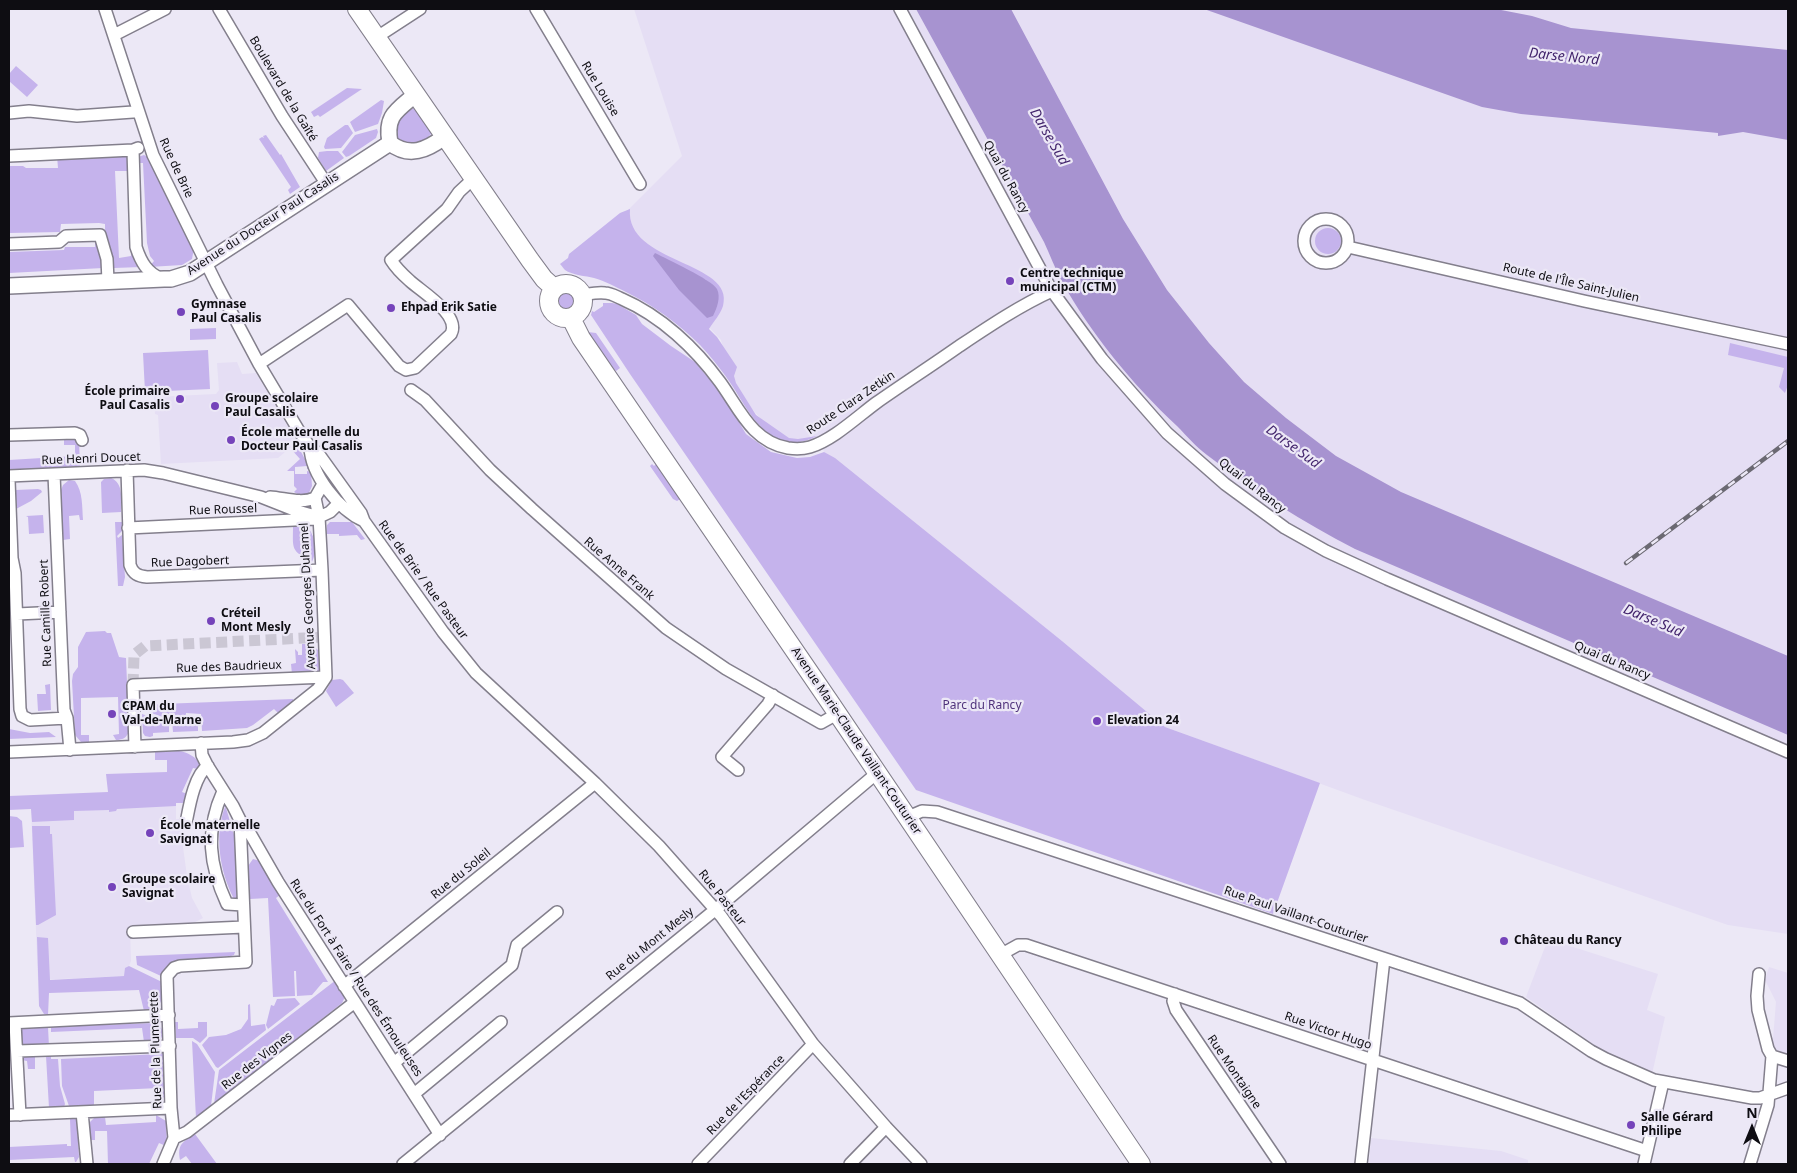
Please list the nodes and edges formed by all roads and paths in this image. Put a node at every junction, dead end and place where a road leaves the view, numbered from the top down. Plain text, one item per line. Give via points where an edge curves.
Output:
1 (105, 9) edge
2 (165, 9) edge
3 (219, 9) edge
4 (358, 9) edge
5 (420, 9) edge
6 (536, 9) edge
7 (900, 9) edge
8 (114, 35) junction
9 (376, 37) junction
10 (415, 95) junction
11 (138, 111) junction
12 (9, 113) edge
13 (444, 137) junction
14 (149, 143) junction
15 (390, 143) junction
16 (132, 150) junction
17 (9, 156) edge
18 (474, 178) junction
19 (326, 183) junction
20 (640, 184) dead end
21 (9, 244) edge
22 (1348, 247) dead end
23 (207, 263) junction
24 (164, 280) junction
25 (108, 281) junction
26 (9, 286) edge
27 (554, 288) junction
28 (1052, 291) junction
29 (582, 295) junction
30 (571, 318) junction
31 (1788, 344) edge
32 (259, 364) junction
33 (410, 390) dead end
34 (9, 435) edge
35 (82, 440) dead end
36 (310, 447) junction
37 (127, 470) junction
38 (54, 474) junction
39 (9, 476) edge
40 (9, 480) edge
41 (323, 484) junction
42 (340, 485) junction
43 (261, 497) junction
44 (315, 498) junction
45 (339, 503) junction
46 (319, 517) junction
47 (364, 521) junction
48 (128, 528) junction
49 (322, 570) junction
50 (60, 612) junction
51 (17, 614) junction
52 (476, 673) joint
53 (326, 677) junction
54 (773, 695) junction
55 (837, 714) junction
56 (67, 718) junction
57 (201, 743) junction
58 (135, 747) junction
59 (70, 750) junction
60 (9, 752) edge
61 (1788, 752) edge
62 (208, 766) junction
63 (738, 770) dead end
64 (877, 773) junction
65 (596, 783) junction
66 (222, 791) junction
67 (908, 818) junction
68 (240, 820) junction
69 (186, 823) dead end
70 (243, 905) junction
71 (714, 910) junction
72 (557, 912) dead end
73 (244, 927) junction
74 (133, 932) dead end
75 (1000, 954) junction
76 (1384, 959) junction
77 (1759, 974) dead end
78 (344, 986) junction
79 (1175, 994) junction
80 (354, 1002) junction
81 (169, 1015) junction
82 (502, 1022) dead end
83 (12, 1023) edge
84 (814, 1044) junction
85 (170, 1046) junction
86 (17, 1051) junction
87 (1772, 1056) junction
88 (1372, 1060) junction
89 (1788, 1061) edge
90 (394, 1063) junction
91 (13, 1065) edge
92 (1663, 1082) junction
93 (1788, 1088) edge
94 (414, 1094) junction
95 (1768, 1095) junction
96 (171, 1108) junction
97 (82, 1112) junction
98 (14, 1115) edge
99 (886, 1127) junction
100 (440, 1134) junction
101 (174, 1138) junction
102 (1647, 1151) junction
103 (87, 1164) edge
104 (164, 1164) edge
105 (403, 1164) edge
106 (698, 1164) edge
107 (850, 1164) edge
108 (921, 1164) edge
109 (1141, 1164) edge
110 (1280, 1164) edge
111 (1361, 1164) edge
112 (1644, 1164) edge
113 (1750, 1164) edge

1 - 8 street, Rue de Brie
2 - 8 street
3 - 19 street, Boulevard de la Gaîté
4 - 9 main road
5 - 9 street
6 - 20 street, Rue Louise
7 - 28 street, Quai du Rancy
8 - 11 street, Rue de Brie
9 - 10 main road
10 - 13 main road
10 - 15 street via 394,112 388,131
11 - 12 street via 77,116 28,111
11 - 14 street, Rue de Brie
13 - 15 street via 416,152 405,151
13 - 18 main road
14 - 16 street
14 - 23 street, Rue de Brie
15 - 19 street, Avenue du Docteur Paul Casalis
16 - 17 street
16 - 24 street via 136,247 140,261 150,273
18 - 27 main road via 530,260
18 - 32 street via 448,209 391,260 445,311 453,324 454,330 446,341 415,368 406,370 399,366 348,305
19 - 23 street, Avenue du Docteur Paul Casalis
21 - 25 street via 59,242 66,236 100,235 107,259
22 - 31 street, Route de l'Île Saint-Julien
23 - 24 street, Avenue du Docteur Paul Casalis via 190,273
23 - 32 street, Rue de Brie
24 - 25 street, Avenue du Docteur Paul Casalis
25 - 26 street, Avenue du Docteur Paul Casalis
27 - 29 main road via 572,284
27 - 30 main road via 549,299 552,311 559,317
28 - 29 street, Route Clara Zetkin via 994,323 826,439 811,447 800,448 777,446 763,439 746,422 696,353 656,318 606,293
28 - 61 street, Quai du Rancy via 1102,359 1167,433 1225,484 1285,528 1387,579
29 - 30 main road via 583,306
30 - 55 main road, Avenue Marie-Claude Vaillant-Couturier via 581,338
32 - 36 street
33 - 54 street, Rue Anne Frank via 425,400 490,470 666,628 726,669
34 - 35 street via 75,433
36 - 41 street via 310,456
36 - 42 street via 318,453
37 - 38 street, Rue Henri Doucet
37 - 43 street, Rue Henri Doucet via 163,473
37 - 48 street, Rue Dagobert
38 - 39 street, Rue Henri Doucet
38 - 50 street, Rue Camille Robert
40 - 51 street
41 - 42 street
41 - 44 street
41 - 45 street, Rue de Brie / Rue Pasteur
42 - 45 street
42 - 47 street
43 - 44 street, Rue Henri Doucet via 296,501
43 - 46 street, Rue Henri Doucet
44 - 46 street, Avenue Georges Duhamel
45 - 46 street
45 - 47 street, Rue de Brie / Rue Pasteur
46 - 48 street, Rue Roussel
46 - 49 street, Avenue Georges Duhamel
47 - 52 street, Rue de Brie / Rue Pasteur
48 - 49 street, Rue Dagobert via 132,572 147,578
49 - 53 street, Avenue Georges Duhamel
50 - 51 street
50 - 56 street, Rue Camille Robert
51 - 56 street via 22,716 30,720
52 - 65 street, Rue Pasteur
53 - 57 street, Avenue Georges Duhamel via 318,689 256,737
53 - 58 street, Rue des Baudrieux via 133,685
54 - 55 street, Rue Anne Frank via 822,723
54 - 63 street via 722,758
55 - 64 main road, Avenue Marie-Claude Vaillant-Couturier
56 - 59 street, Rue Camille Robert
57 - 58 street, Avenue Georges Duhamel
57 - 62 street, Rue du Fort à Faire / Rue des Émouleuses via 202,755
58 - 59 street, Avenue Georges Duhamel
59 - 60 street, Avenue Georges Duhamel
62 - 66 street, Rue du Fort à Faire / Rue des Émouleuses
62 - 69 street via 192,795
64 - 67 main road, Avenue Marie-Claude Vaillant-Couturier
64 - 71 street, Rue du Mont Mesly
65 - 71 street, Rue Pasteur via 659,846
65 - 78 street, Rue du Soleil
66 - 68 street, Rue du Fort à Faire / Rue des Émouleuses
66 - 70 street via 215,808 212,860 227,904
67 - 75 main road, Avenue Marie-Claude Vaillant-Couturier
67 - 76 street, Rue Paul Vaillant-Couturier via 922,811 937,812
68 - 70 street, Rue de la Plumerette
68 - 78 street, Rue du Fort à Faire / Rue des Émouleuses
70 - 73 street, Rue de la Plumerette
71 - 84 street, Rue Pasteur
71 - 100 street, Rue du Mont Mesly
72 - 90 street via 517,945 512,965
73 - 74 street
73 - 81 street, Rue de la Plumerette via 246,962 180,966 169,972
75 - 79 street, Rue Victor Hugo via 1026,945
75 - 109 main road, Avenue Marie-Claude Vaillant-Couturier
76 - 88 street
76 - 92 street, Rue Paul Vaillant-Couturier via 1520,1003 1606,1059
77 - 87 street via 1758,1010
78 - 80 street, Rue du Fort à Faire / Rue des Émouleuses
79 - 88 street, Rue Victor Hugo
79 - 110 street, Rue Montaigne via 1176,1010
80 - 90 street, Rue du Fort à Faire / Rue des Émouleuses
80 - 101 street, Rue des Vignes via 187,1132
81 - 83 street
81 - 85 street, Rue de la Plumerette
82 - 94 street
83 - 86 street
84 - 99 street, Rue Pasteur
84 - 106 street, Rue de l'Espérance
85 - 86 street
85 - 96 street, Rue de la Plumerette
86 - 91 street
87 - 89 street
87 - 95 street
88 - 102 street, Rue Victor Hugo
88 - 111 street
90 - 94 street, Rue du Fort à Faire / Rue des Émouleuses
91 - 98 street
92 - 95 street, Rue Paul Vaillant-Couturier via 1745,1098
92 - 102 street
93 - 95 street, Rue Paul Vaillant-Couturier
94 - 100 street, Rue du Fort à Faire / Rue des Émouleuses
95 - 113 street via 1768,1105
96 - 97 street
96 - 101 street, Rue de la Plumerette
97 - 98 street
97 - 103 street
99 - 107 street
99 - 108 street, Rue Pasteur
100 - 105 street, Rue du Mont Mesly
101 - 104 street, Rue de la Plumerette
102 - 112 street

